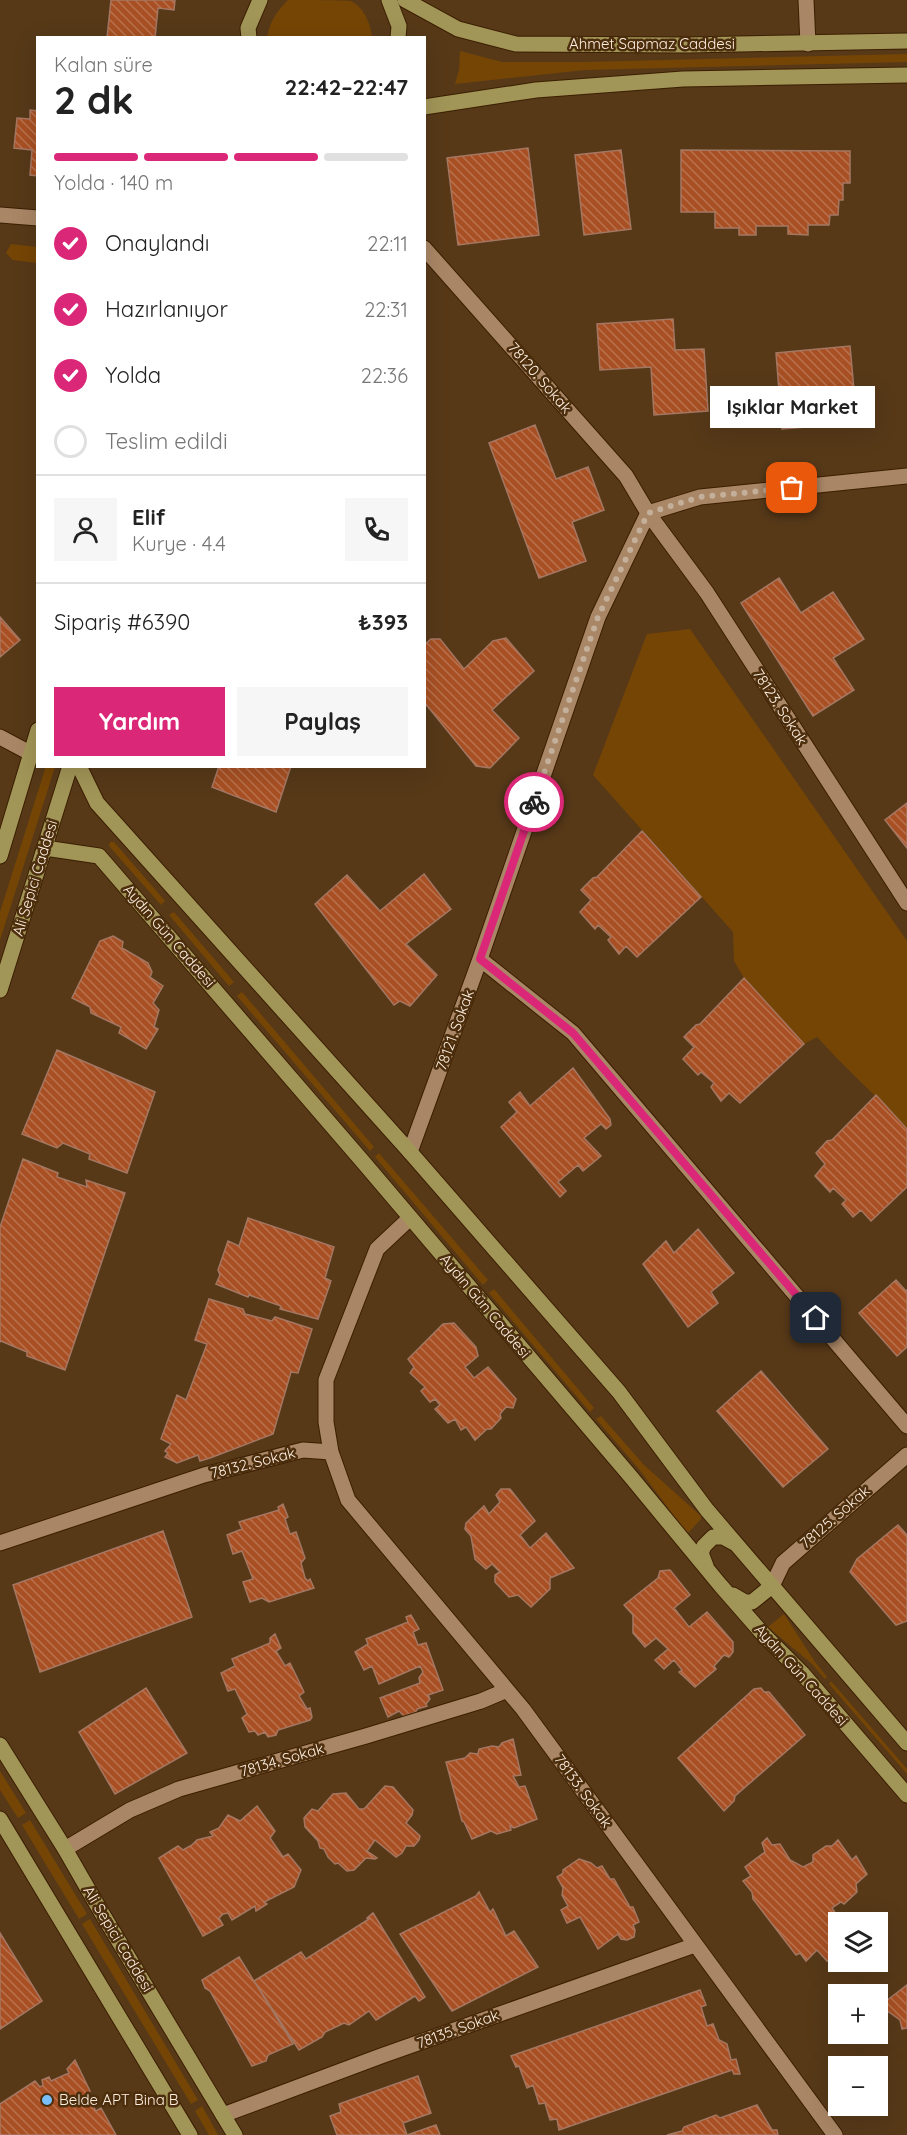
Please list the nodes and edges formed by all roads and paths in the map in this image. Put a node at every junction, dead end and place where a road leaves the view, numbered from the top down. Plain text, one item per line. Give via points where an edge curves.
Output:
1 (252, 0) edge
2 (260, 0) edge
3 (389, 0) edge
4 (405, 0) edge
5 (806, 0) edge
6 (248, 34) edge
7 (398, 36) edge
8 (907, 41) edge
9 (808, 44) junction
10 (907, 75) edge
11 (426, 107) edge
12 (0, 215) edge
13 (36, 218) edge
14 (426, 250) edge
15 (907, 476) edge
16 (648, 513) junction
17 (36, 736) edge
18 (0, 737) edge
19 (30, 753) junction
20 (69, 768) edge
21 (80, 768) edge
22 (45, 848) junction
23 (0, 855) edge
24 (907, 903) edge
25 (480, 959) junction
26 (0, 990) edge
27 (410, 1152) junction
28 (410, 1218) junction
29 (907, 1426) edge
30 (330, 1452) junction
31 (907, 1455) edge
32 (0, 1543) edge
33 (739, 1547) junction
34 (711, 1574) junction
35 (721, 1586) junction
36 (772, 1586) junction
37 (507, 1690) junction
38 (907, 1743) edge
39 (0, 1744) edge
40 (907, 1795) edge
41 (0, 1819) edge
42 (65, 1849) junction
43 (694, 1945) junction
44 (223, 2115) junction
45 (190, 2135) edge
46 (235, 2135) edge
47 (835, 2135) edge

1 - 6 main road
2 - 6 main road
3 - 7 main road via 399,26
4 - 9 main road, Ahmet Sapmaz Caddesi via 458,29 516,44
5 - 9 street
8 - 9 main road, Ahmet Sapmaz Caddesi
10 - 11 main road via 683,79 536,90
12 - 13 street
14 - 16 street, 78120. Sokak via 626,476
15 - 16 street via 700,497
16 - 24 street, 78123. Sokak via 706,593
16 - 25 street, 78121. Sokak via 598,617
17 - 19 main road
18 - 19 street
19 - 23 main road
20 - 22 main road, Ali Sepici Caddesi
21 - 27 main road via 97,803
22 - 26 main road, Ali Sepici Caddesi
22 - 28 main road, Aydın Gün Caddesi via 99,856
25 - 27 street, 78121. Sokak
25 - 29 street via 573,1033
27 - 33 main road via 619,1392
28 - 30 street via 377,1249 326,1380
28 - 34 main road, Aydın Gün Caddesi
30 - 32 street, 78132. Sokak via 303,1450 204,1475
30 - 37 street, 78133. Sokak via 348,1500
31 - 36 street, 78125. Sokak via 783,1563
33 - 34 main road via 723,1537 713,1537 702,1553
33 - 36 main road
34 - 35 main road, Aydın Gün Caddesi
35 - 36 main road via 749,1603
35 - 40 main road, Aydın Gün Caddesi
36 - 38 main road
37 - 42 street, 78134. Sokak via 376,1733 179,1789 130,1810
37 - 43 street, 78133. Sokak
39 - 42 main road, Ali Sepici Caddesi
41 - 45 main road
42 - 44 main road, Ali Sepici Caddesi
43 - 44 street, 78135. Sokak
43 - 47 street, 78133. Sokak
44 - 46 main road, Ali Sepici Caddesi

